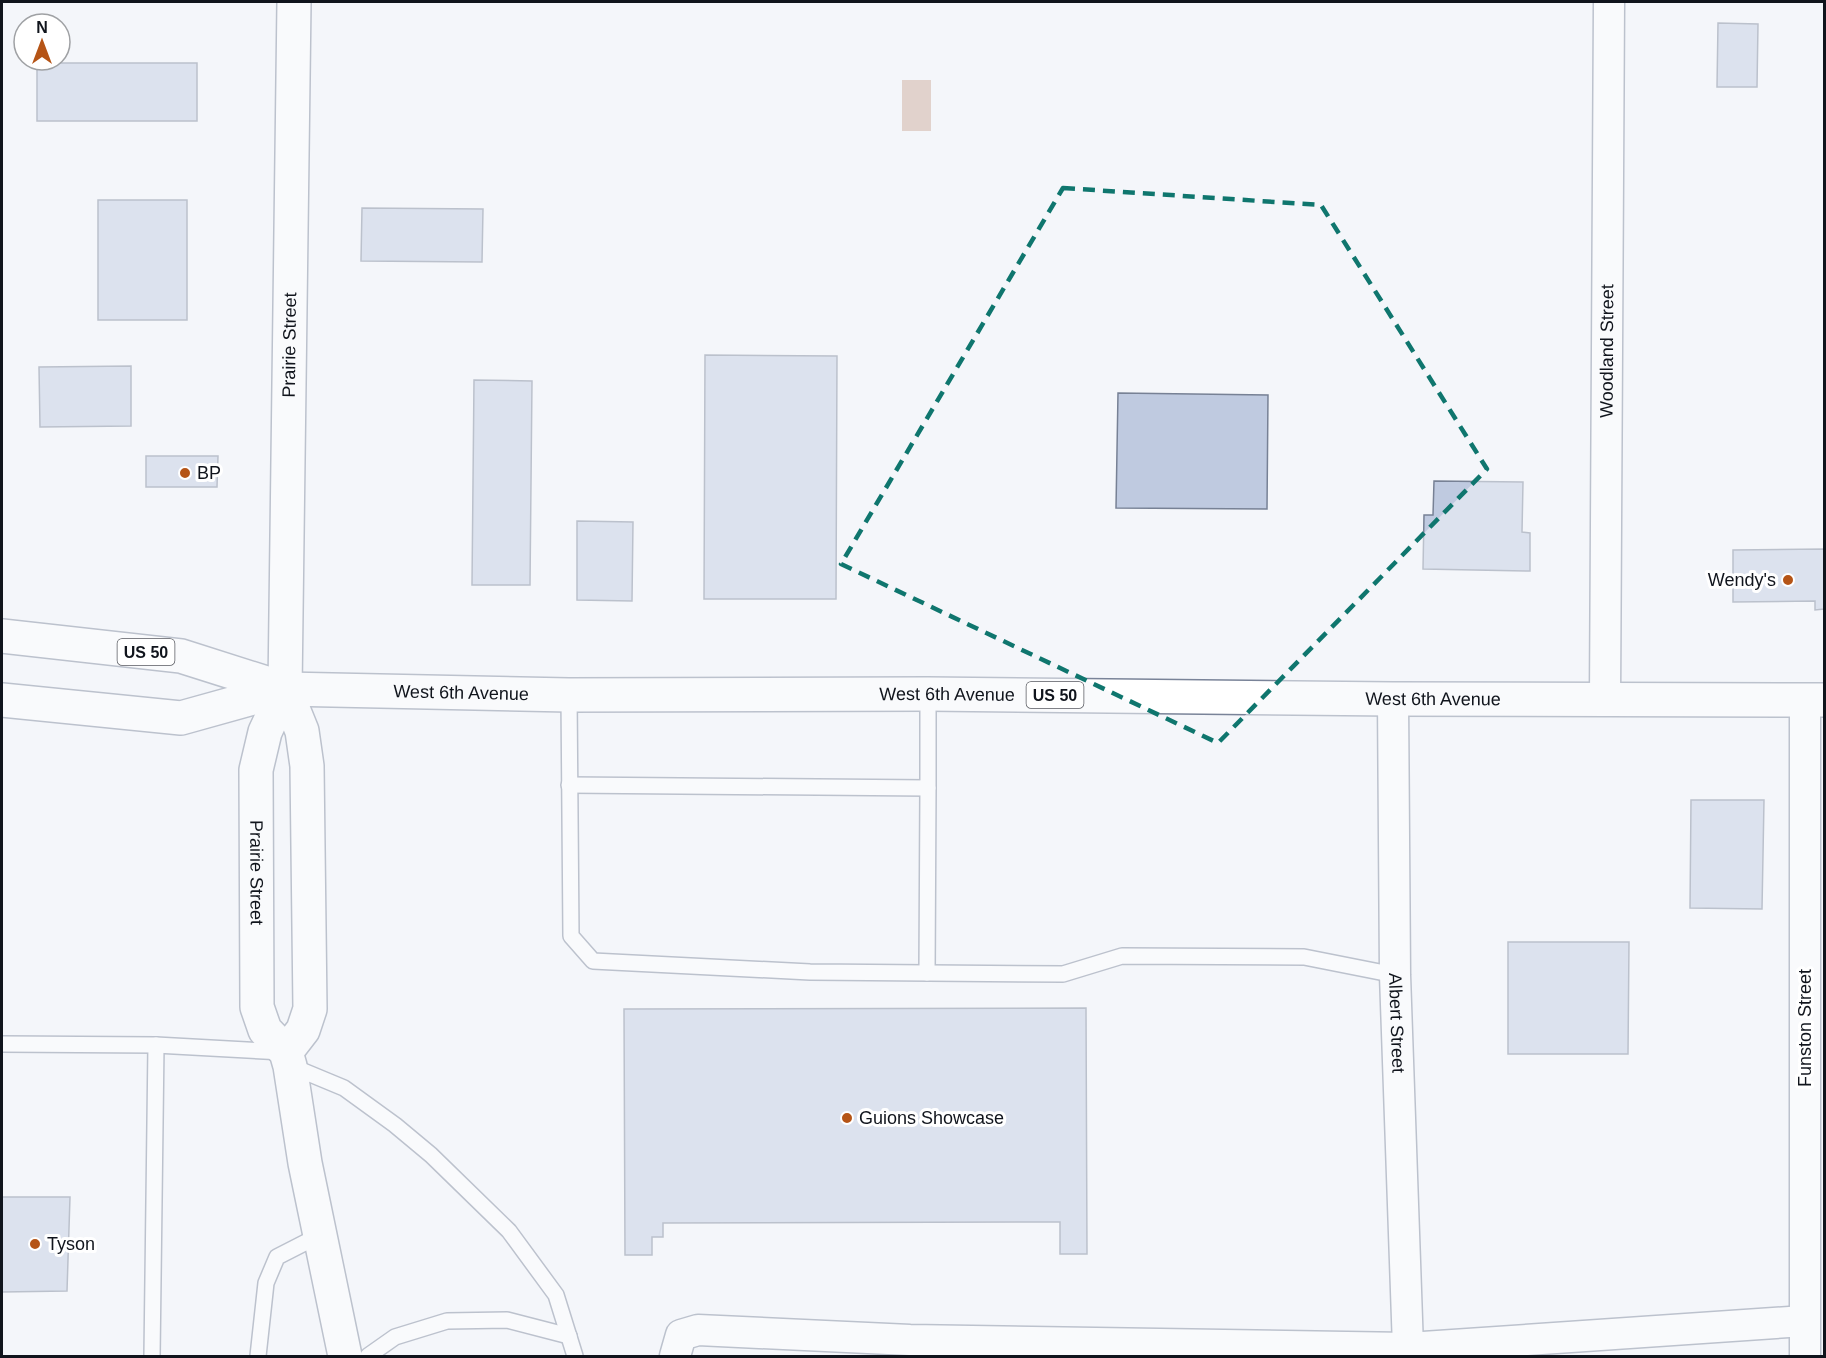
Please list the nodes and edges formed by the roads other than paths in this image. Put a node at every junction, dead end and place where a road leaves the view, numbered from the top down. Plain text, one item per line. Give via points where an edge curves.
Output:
1 (294, 2) edge
2 (1609, 2) edge
3 (2, 636) edge
4 (285, 689) junction
5 (928, 694) junction
6 (569, 695) junction
7 (1393, 699) junction
8 (1605, 699) junction
9 (2, 700) edge
10 (1815, 700) edge
11 (569, 785) junction
12 (928, 788) junction
13 (927, 973) junction
14 (1395, 975) junction
15 (2, 1044) edge
16 (156, 1046) junction
17 (288, 1059) junction
18 (320, 1235) junction
19 (1804, 1321) junction
20 (569, 1336) junction
21 (1408, 1348) junction
22 (152, 1356) edge
23 (258, 1356) edge
24 (345, 1356) edge
25 (368, 1356) edge
26 (575, 1356) edge
27 (675, 1356) edge
28 (1804, 1356) edge

1 - 4 main road, Prairie Street
2 - 8 street, Woodland Street
3 - 4 main road, West 6th Avenue / US 50 via 182,656
4 - 6 main road, West 6th Avenue / US 50
4 - 9 main road, West 6th Avenue / US 50 via 181,718
4 - 17 main road, Prairie Street via 302,731 307,766 310,1009
4 - 17 main road, Prairie Street via 265,732 256,770 257,1007 265,1030
5 - 6 main road, West 6th Avenue / US 50
5 - 7 main road, West 6th Avenue / US 50
5 - 12 lane
6 - 11 lane
7 - 8 main road, West 6th Avenue / US 50
7 - 14 street, Albert Street
8 - 10 main road, West 6th Avenue / US 50
10 - 19 street, Funston Street
11 - 12 lane
11 - 13 lane via 571,936 593,961 810,972
12 - 13 lane
13 - 14 lane via 1063,974 1122,956 1304,957
14 - 21 street, Albert Street
15 - 16 lane
16 - 17 lane
16 - 22 lane
17 - 18 main road
17 - 20 lane via 344,1088 394,1125 431,1155 509,1231 556,1295
18 - 23 lane via 277,1257 266,1283
18 - 24 main road
19 - 21 street
19 - 28 street, Funston Street
20 - 25 lane via 507,1320 447,1321 395,1337
20 - 26 lane
21 - 27 street via 910,1340 698,1330 681,1335

